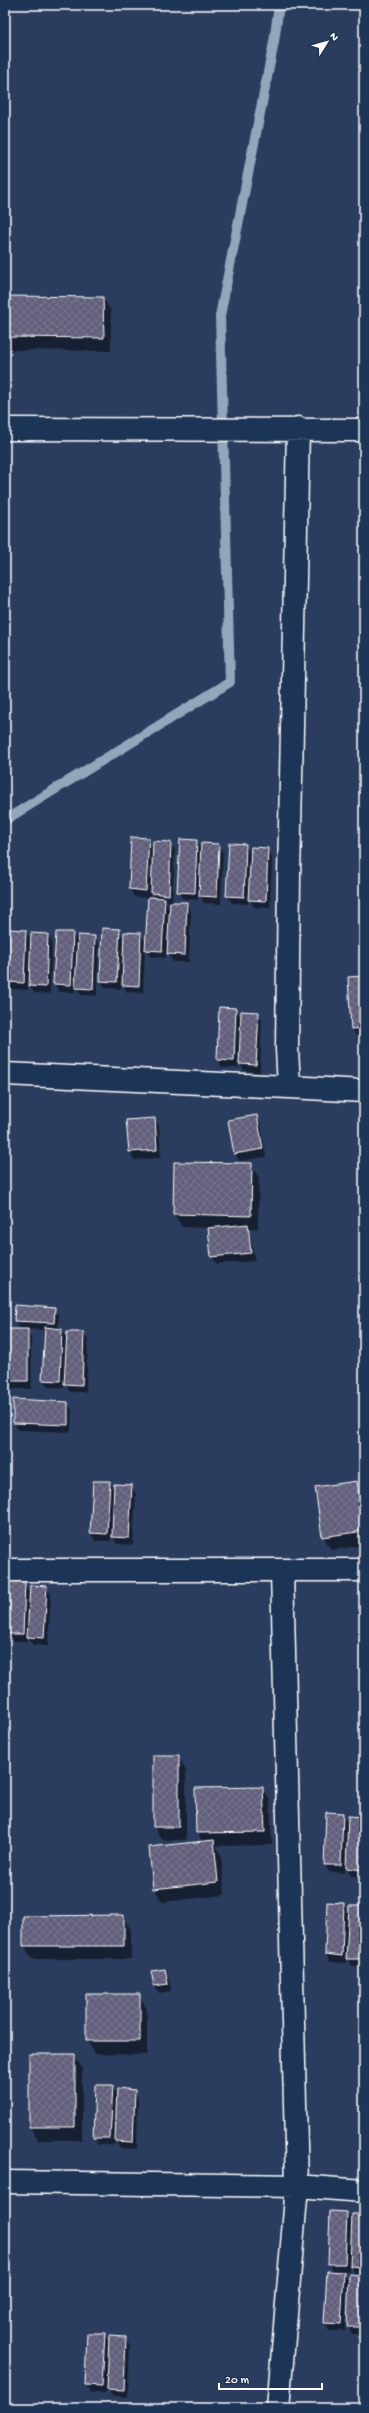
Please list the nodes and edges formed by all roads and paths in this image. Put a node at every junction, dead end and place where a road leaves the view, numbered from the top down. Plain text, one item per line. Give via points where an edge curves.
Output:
1 (298, 428) junction
2 (5, 429) edge
3 (364, 430) edge
4 (5, 1074) edge
5 (289, 1087) junction
6 (364, 1091) edge
7 (5, 1570) edge
8 (282, 1570) junction
9 (364, 1570) edge
10 (5, 2182) edge
11 (296, 2186) junction
12 (364, 2191) edge
13 (278, 2408) edge

1 - 2 street
1 - 3 street
1 - 5 street via 289,878
4 - 5 street
5 - 6 street
7 - 8 street
8 - 9 street
8 - 11 street
10 - 11 street
11 - 12 street
11 - 13 street

